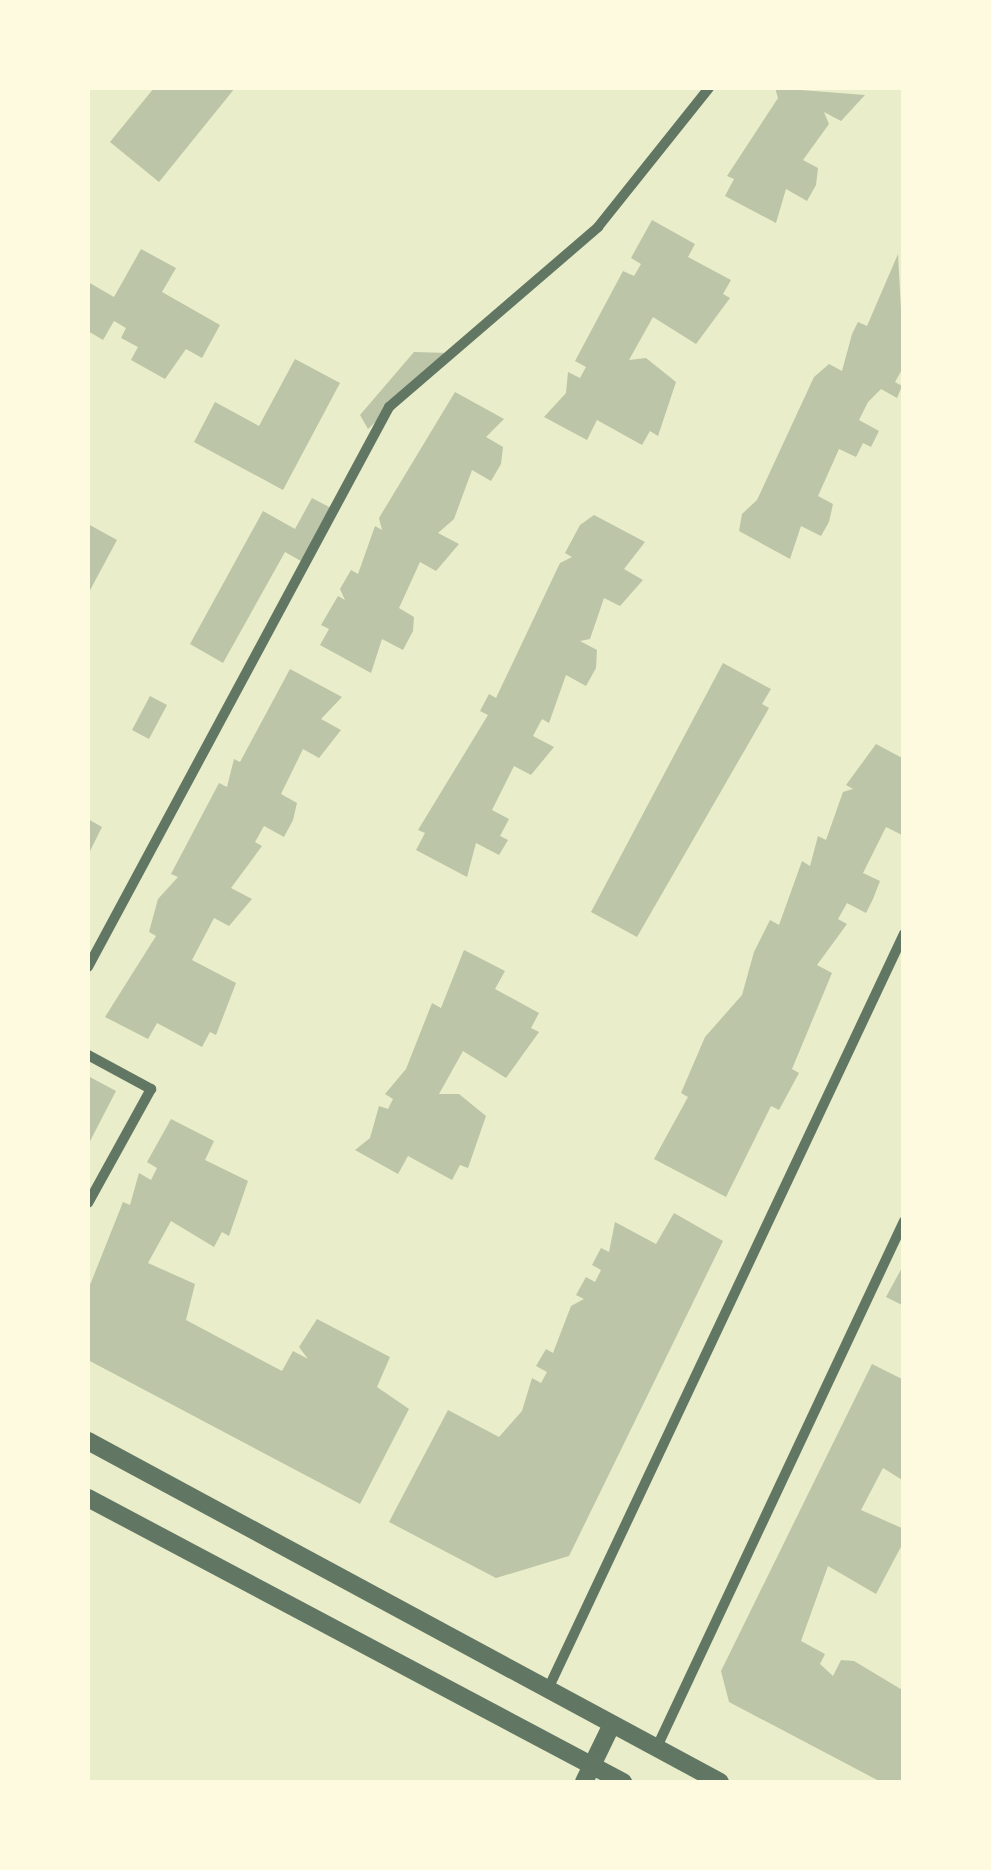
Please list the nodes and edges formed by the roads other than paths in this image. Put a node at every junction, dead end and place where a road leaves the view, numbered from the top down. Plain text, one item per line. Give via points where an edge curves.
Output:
1 (708, 88) edge
2 (904, 934) edge
3 (88, 966) edge
4 (88, 1055) edge
5 (88, 1203) edge
6 (904, 1221) edge
7 (88, 1442) edge
8 (88, 1498) edge
9 (548, 1688) junction
10 (612, 1724) junction
11 (656, 1748) junction
12 (588, 1774) edge
13 (623, 1782) edge
14 (720, 1782) edge

1 - 3 street via 598,227 388,406
2 - 9 street
4 - 5 street via 151,1089
6 - 11 street
7 - 9 street
8 - 12 street
9 - 10 street
10 - 11 street
10 - 12 street
11 - 14 street
12 - 13 street

